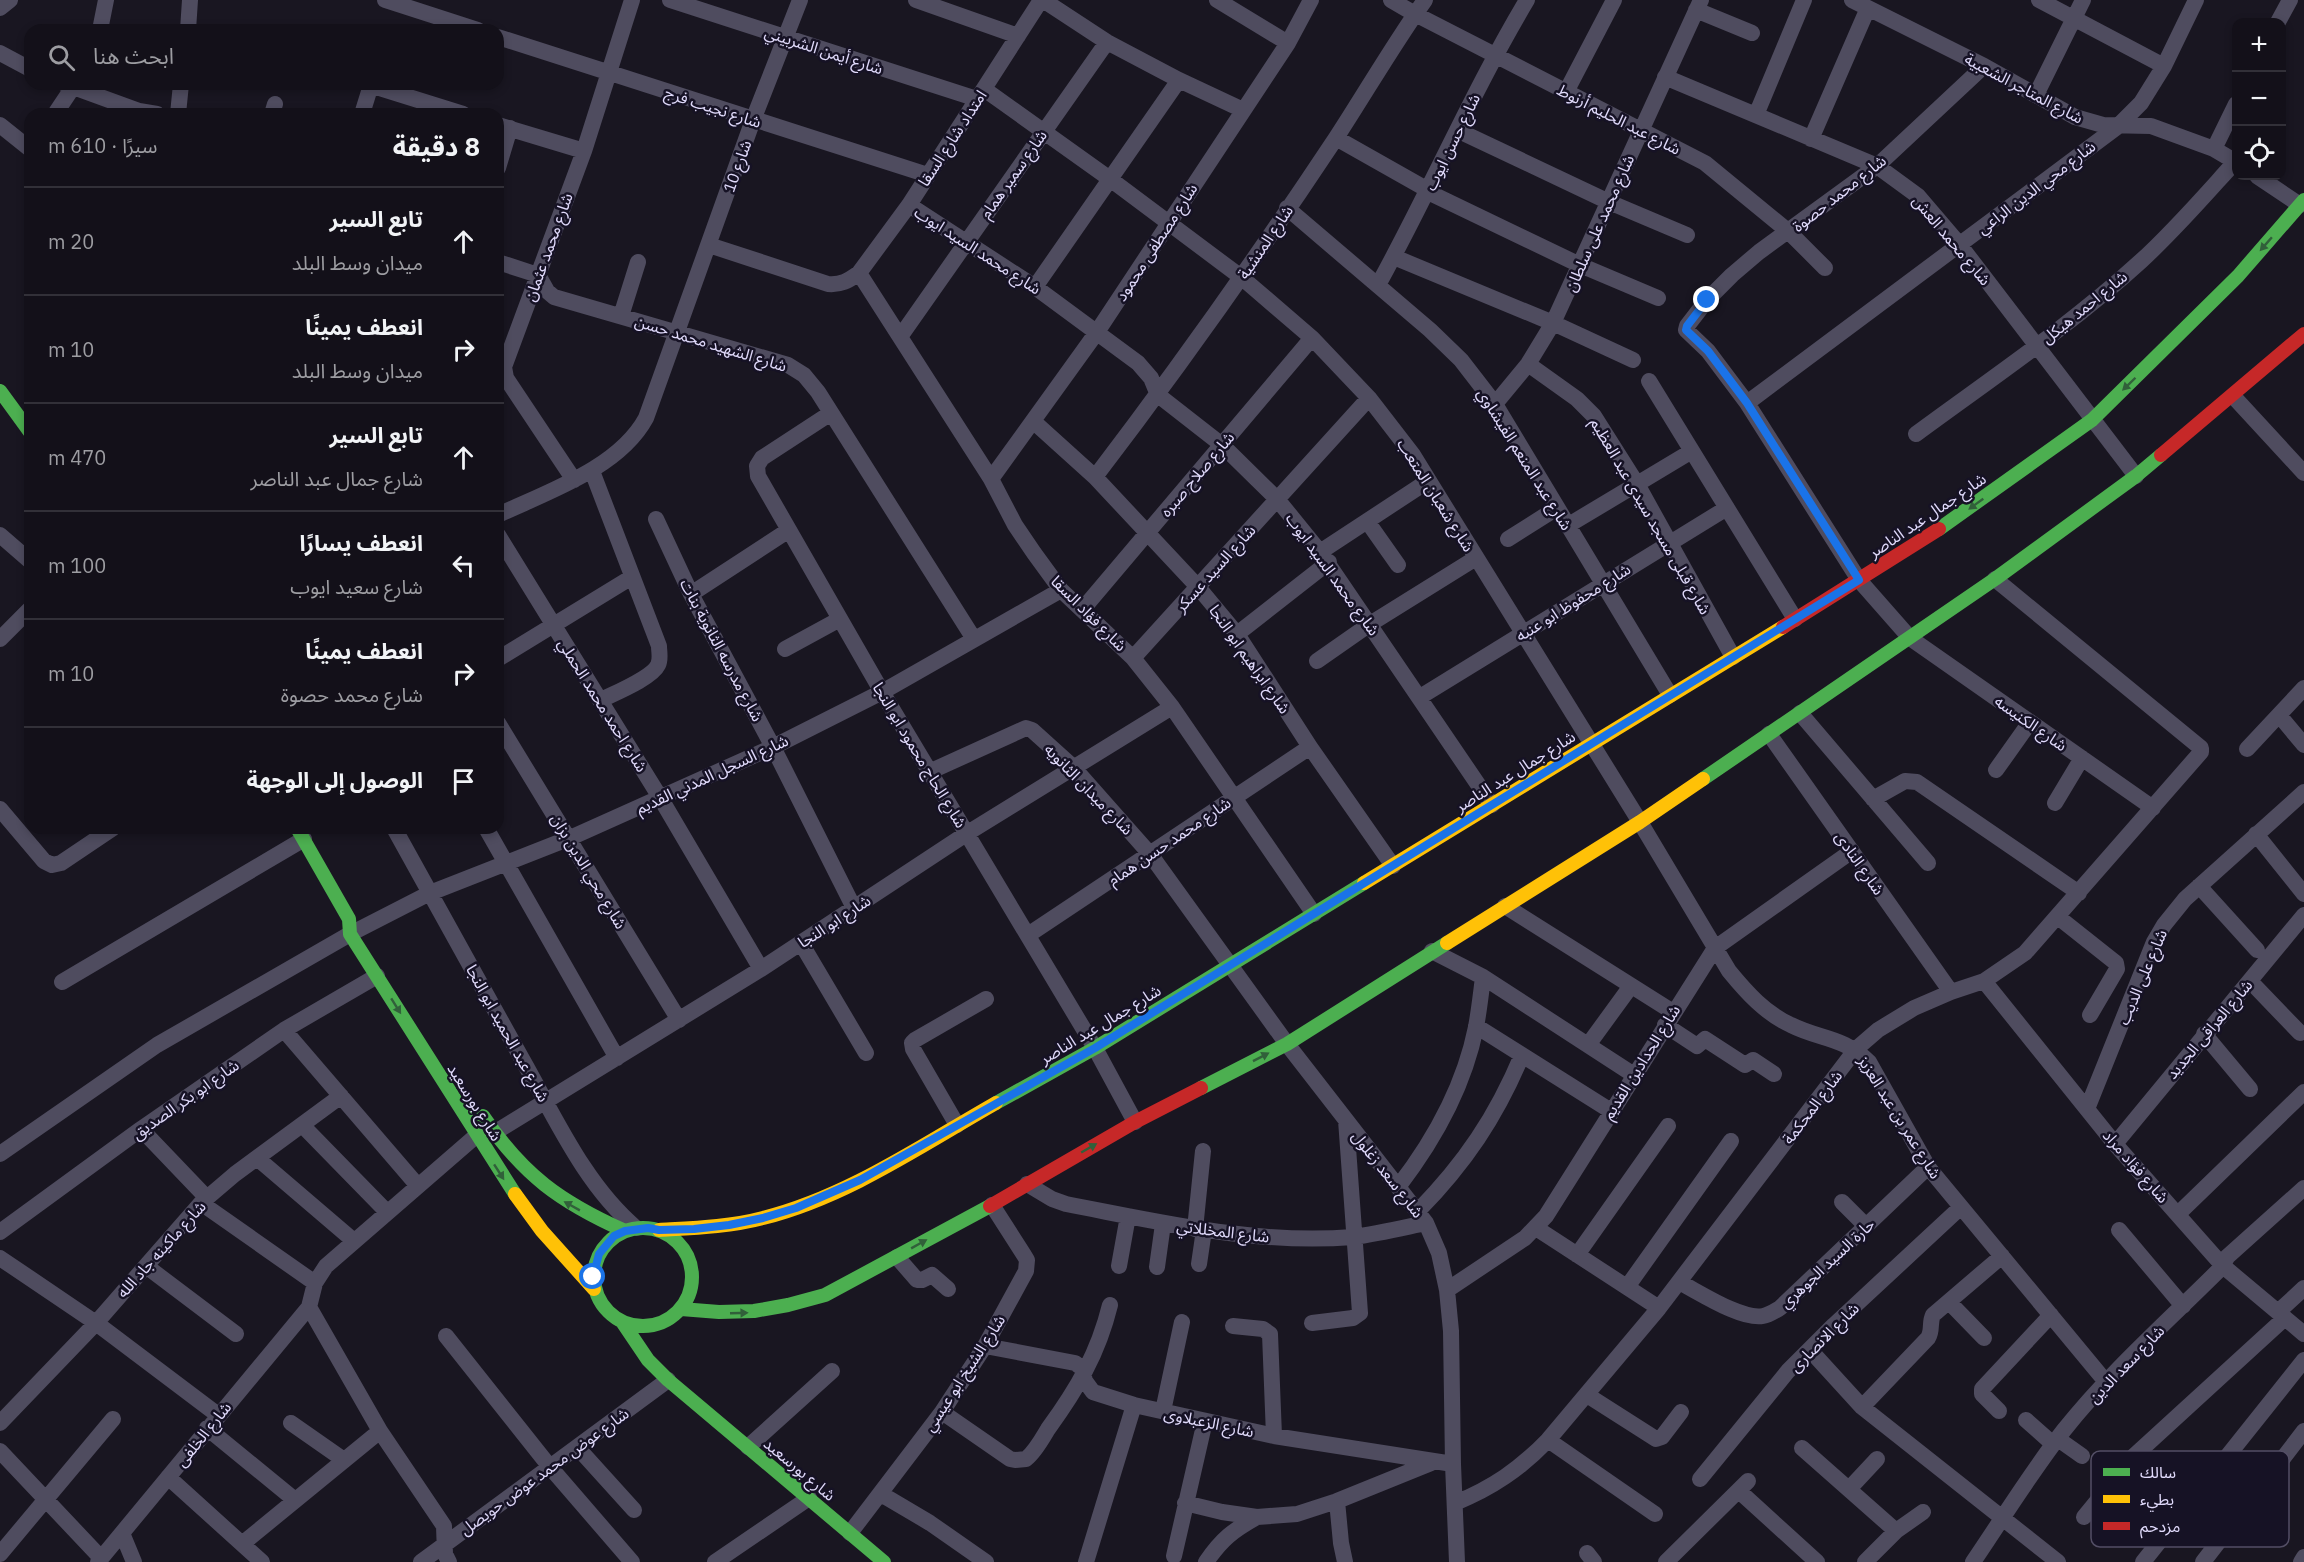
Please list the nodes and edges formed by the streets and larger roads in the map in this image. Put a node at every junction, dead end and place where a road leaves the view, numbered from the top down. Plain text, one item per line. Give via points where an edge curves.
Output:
1 (10, 0) edge
2 (106, 0) edge
3 (190, 0) edge
4 (385, 0) edge
5 (632, 0) edge
6 (670, 0) edge
7 (800, 0) edge
8 (916, 0) edge
9 (1042, 0) edge
10 (1311, 0) edge
11 (1391, 0) edge
12 (1425, 0) edge
13 (1527, 0) edge
14 (1614, 0) edge
15 (1804, 0) edge
16 (2039, 0) edge
17 (2083, 0) edge
18 (2196, 0) edge
19 (2290, 0) edge
20 (1222, 1) edge
21 (1858, 2) edge
22 (1699, 5) edge
23 (0, 8) edge
24 (1415, 15) junction
25 (2074, 18) junction
26 (2280, 18) edge
27 (101, 24) edge
28 (188, 24) edge
29 (459, 24) edge
30 (1752, 33) dead end
31 (1018, 36) junction
32 (785, 37) junction
33 (504, 39) edge
34 (1107, 42) junction
35 (1288, 43) junction
36 (0, 53) edge
37 (1494, 55) junction
38 (24, 66) edge
39 (1984, 66) junction
40 (2164, 66) junction
41 (609, 72) junction
42 (1665, 77) junction
43 (1179, 80) junction
44 (67, 90) edge
45 (91, 90) edge
46 (180, 90) edge
47 (368, 90) edge
48 (385, 90) edge
49 (1566, 92) junction
50 (981, 94) junction
51 (2036, 95) junction
52 (58, 108) edge
53 (128, 108) edge
54 (179, 108) edge
55 (363, 108) edge
56 (442, 108) edge
57 (1243, 110) junction
58 (2232, 112) edge
59 (1756, 115) junction
60 (753, 120) junction
61 (0, 125) edge
62 (504, 126) edge
63 (2117, 127) junction
64 (1641, 130) junction
65 (1044, 131) junction
66 (1459, 131) junction
67 (1336, 138) junction
68 (1811, 139) junction
69 (24, 144) edge
70 (2214, 149) junction
71 (584, 151) junction
72 (2232, 159) edge
73 (2232, 165) edge
74 (1877, 166) junction
75 (928, 175) junction
76 (1110, 179) junction
77 (2262, 180) edge
78 (1428, 191) junction
79 (1609, 202) junction
80 (909, 204) junction
81 (1287, 208) junction
82 (2300, 210) edge
83 (1167, 224) junction
84 (1789, 232) junction
85 (1687, 235) dead end
86 (967, 241) junction
87 (1959, 244) junction
88 (709, 245) junction
89 (1394, 257) junction
90 (638, 262) dead end
91 (504, 264) edge
92 (1580, 265) junction
93 (1825, 268) dead end
94 (859, 273) junction
95 (537, 275) junction
96 (1241, 277) junction
97 (1378, 285) junction
98 (1035, 287) junction
99 (1658, 298) dead end
100 (621, 316) junction
101 (1694, 316) joint
102 (1553, 323) junction
103 (678, 332) junction
104 (1097, 332) junction
105 (900, 337) junction
106 (2303, 337) edge
107 (1312, 338) junction
108 (2036, 346) junction
109 (1633, 360) dead end
110 (1528, 364) junction
111 (1649, 381) dead end
112 (0, 391) edge
113 (1158, 395) junction
114 (2233, 396) junction
115 (1369, 398) junction
116 (1747, 403) junction
117 (1495, 404) junction
118 (831, 413) junction
119 (2092, 420) junction
120 (1033, 421) junction
121 (24, 424) edge
122 (1916, 434) dead end
123 (1222, 445) junction
124 (1692, 451) junction
125 (592, 471) junction
126 (2304, 473) edge
127 (2136, 476) junction
128 (1095, 477) junction
129 (991, 479) junction
130 (574, 480) junction
131 (1428, 481) junction
132 (1637, 484) junction
133 (1277, 499) junction
134 (1557, 508) junction
135 (1727, 508) junction
136 (504, 512) edge
137 (656, 519) dead end
138 (1367, 520) junction
139 (1567, 526) junction
140 (789, 530) junction
141 (1147, 533) junction
142 (0, 535) edge
143 (1508, 539) dead end
144 (1670, 543) junction
145 (504, 545) edge
146 (24, 556) edge
147 (1324, 557) junction
148 (1476, 558) junction
149 (1398, 565) dead end
150 (632, 577) junction
151 (1995, 579) junction
152 (1859, 580) junction
153 (1602, 584) junction
154 (1198, 587) junction
155 (1061, 590) junction
156 (692, 594) junction
157 (1082, 610) junction
158 (24, 615) edge
159 (840, 619) junction
160 (1795, 619) junction
161 (1370, 624) junction
162 (552, 626) junction
163 (1522, 633) junction
164 (1237, 634) junction
165 (1910, 638) junction
166 (0, 639) edge
167 (974, 639) junction
168 (785, 650) dead end
169 (504, 655) edge
170 (1733, 657) junction
171 (1133, 658) junction
172 (1317, 661) dead end
173 (2304, 688) edge
174 (882, 692) junction
175 (1670, 694) junction
176 (1420, 697) junction
177 (602, 700) junction
178 (1172, 707) junction
179 (1800, 713) junction
180 (2279, 715) junction
181 (2030, 722) junction
182 (504, 733) edge
183 (1768, 734) junction
184 (1591, 744) junction
185 (2304, 745) edge
186 (773, 747) junction
187 (1310, 747) junction
188 (2247, 749) dead end
189 (2082, 758) junction
190 (1073, 767) junction
191 (1996, 770) dead end
192 (929, 772) junction
193 (2304, 792) edge
194 (1234, 798) junction
195 (661, 799) junction
196 (1873, 799) junction
197 (2055, 803) dead end
198 (1492, 805) junction
199 (2153, 808) junction
200 (0, 809) edge
201 (1640, 822) junction
202 (104, 834) edge
203 (299, 834) edge
204 (302, 834) edge
205 (397, 834) edge
206 (490, 834) edge
207 (966, 834) junction
208 (2256, 834) junction
209 (570, 838) junction
210 (1852, 851) junction
211 (1150, 854) junction
212 (506, 862) junction
213 (1928, 863) dead end
214 (1392, 866) junction
215 (2199, 886) junction
216 (430, 893) junction
217 (2079, 893) junction
218 (2304, 894) edge
219 (1505, 906) junction
220 (854, 908) junction
221 (1314, 914) junction
222 (2304, 916) edge
223 (2058, 917) junction
224 (358, 929) junction
225 (1028, 935) junction
226 (801, 943) junction
227 (1715, 948) junction
228 (2257, 950) dead end
229 (1432, 951) junction
230 (1231, 964) junction
231 (761, 969) junction
232 (377, 976) junction
233 (1483, 977) junction
234 (1984, 981) junction
235 (2250, 981) junction
236 (62, 982) dead end
237 (1631, 986) junction
238 (1951, 992) junction
239 (986, 999) dead end
240 (2090, 1015) dead end
241 (1669, 1019) junction
242 (679, 1020) junction
243 (1476, 1026) junction
244 (284, 1030) junction
245 (2300, 1033) dead end
246 (2204, 1034) junction
247 (1287, 1044) junction
248 (1588, 1045) junction
249 (1095, 1048) junction
250 (1856, 1049) junction
251 (866, 1053) dead end
252 (1522, 1055) junction
253 (617, 1058) junction
254 (1634, 1074) junction
255 (1774, 1074) dead end
256 (2250, 1089) dead end
257 (2304, 1092) edge
258 (341, 1096) junction
259 (546, 1102) junction
260 (475, 1104) dead end
261 (2087, 1109) junction
262 (1611, 1111) junction
263 (1346, 1119) junction
264 (1135, 1122) junction
265 (302, 1125) junction
266 (957, 1125) junction
267 (1668, 1126) dead end
268 (141, 1129) junction
269 (494, 1133) junction
270 (477, 1135) junction
271 (1731, 1142) dead end
272 (2115, 1144) junction
273 (1203, 1151) dead end
274 (0, 1154) edge
275 (256, 1158) junction
276 (1928, 1167) junction
277 (1027, 1184) junction
278 (418, 1185) junction
279 (1398, 1187) junction
280 (2304, 1188) edge
281 (204, 1201) junction
282 (1842, 1202) dead end
283 (992, 1205) junction
284 (1961, 1207) junction
285 (387, 1212) junction
286 (2178, 1214) junction
287 (1128, 1216) junction
288 (1422, 1217) junction
289 (1163, 1224) junction
290 (1866, 1226) junction
291 (1536, 1228) junction
292 (630, 1230) junction
293 (659, 1230) junction
294 (1200, 1230) junction
295 (2119, 1230) dead end
296 (0, 1233) edge
297 (1355, 1236) junction
298 (354, 1241) junction
299 (1577, 1255) junction
300 (2002, 1256) junction
301 (897, 1257) junction
302 (0, 1258) edge
303 (1199, 1264) dead end
304 (146, 1266) junction
305 (1119, 1266) dead end
306 (2223, 1266) junction
307 (1156, 1267) dead end
308 (1679, 1282) junction
309 (315, 1283) junction
310 (1627, 1287) junction
311 (2304, 1288) edge
312 (594, 1289) junction
313 (948, 1289) dead end
314 (1447, 1290) junction
315 (1949, 1302) junction
316 (1110, 1305) dead end
317 (2183, 1306) junction
318 (309, 1307) junction
319 (1659, 1308) junction
320 (681, 1309) junction
321 (2051, 1315) junction
322 (2281, 1315) junction
323 (1182, 1322) dead end
324 (96, 1323) junction
325 (623, 1323) junction
326 (1312, 1323) dead end
327 (1233, 1326) dead end
328 (236, 1334) dead end
329 (2304, 1334) edge
330 (446, 1336) dead end
331 (1984, 1338) dead end
332 (985, 1346) junction
333 (1810, 1350) junction
334 (2304, 1360) edge
335 (832, 1371) dead end
336 (1083, 1375) junction
337 (668, 1380) junction
338 (2106, 1382) junction
339 (1587, 1395) junction
340 (1134, 1405) junction
341 (1862, 1407) junction
342 (1999, 1411) dead end
343 (942, 1412) junction
344 (1163, 1412) junction
345 (1681, 1412) dead end
346 (113, 1419) dead end
347 (2026, 1420) dead end
348 (1205, 1421) junction
349 (212, 1422) junction
350 (0, 1423) edge
351 (291, 1423) dead end
352 (380, 1431) junction
353 (2304, 1431) edge
354 (1274, 1436) junction
355 (1548, 1440) junction
356 (2056, 1442) junction
357 (577, 1447) junction
358 (748, 1447) junction
359 (1802, 1448) dead end
360 (0, 1451) edge
361 (2141, 1451) edge
362 (2231, 1451) edge
363 (2289, 1451) edge
364 (2082, 1456) dead end
365 (1877, 1459) dead end
366 (344, 1460) junction
367 (1433, 1462) junction
368 (1452, 1464) junction
369 (550, 1467) junction
370 (168, 1477) junction
371 (1700, 1479) dead end
372 (1849, 1490) junction
373 (881, 1494) junction
374 (809, 1498) junction
375 (46, 1499) junction
376 (295, 1500) junction
377 (1337, 1501) junction
378 (1185, 1503) junction
379 (1455, 1503) junction
380 (2091, 1507) edge
381 (634, 1510) dead end
382 (1923, 1512) dead end
383 (1655, 1514) dead end
384 (2084, 1516) dead end
385 (1257, 1517) junction
386 (2002, 1518) junction
387 (1896, 1531) junction
388 (122, 1533) junction
389 (850, 1533) junction
390 (242, 1544) junction
391 (444, 1544) junction
392 (2154, 1547) edge
393 (2215, 1547) edge
394 (0, 1554) edge
395 (1174, 1556) dead end
396 (2304, 1557) edge
397 (99, 1560) edge
398 (134, 1562) edge
399 (262, 1562) edge
400 (421, 1562) edge
401 (449, 1562) edge
402 (632, 1562) edge
403 (715, 1562) edge
404 (884, 1562) edge
405 (986, 1562) edge
406 (1086, 1562) edge
407 (1206, 1562) edge
408 (1346, 1562) edge
409 (1457, 1562) edge
410 (1666, 1562) edge
411 (1817, 1562) edge
412 (1865, 1562) edge
413 (1973, 1562) edge
414 (2058, 1562) edge
415 (2142, 1562) edge
416 (2203, 1562) edge
417 (2301, 1562) edge

1 - 23 street
2 - 27 street
3 - 28 street
4 - 29 street
5 - 41 street, شارع محمد عثمان
6 - 32 street, شارع أيمن الشربيني
7 - 32 street, شارع 10
8 - 31 street
9 - 31 street, امتداد شارع السقا
9 - 34 street
10 - 35 street, شارع مصطفى محمود
11 - 24 street, شارع عبد الحليم أرنوط
12 - 24 street, شارع المنشية
13 - 37 street, شارع حسن ايوب
14 - 49 street
15 - 59 street
16 - 25 street
17 - 25 street
18 - 40 street, شارع محي الدين الراعي
19 - 26 street
20 - 35 street
21 - 39 street, شارع المتاجر الشعبية
21 - 68 street
22 - 30 street
22 - 42 street, شارع محمد على سلطان
24 - 37 street, شارع عبد الحليم أرنوط
24 - 67 street, شارع المنشية
25 - 40 street
25 - 51 street
31 - 50 street, امتداد شارع السقا
32 - 50 street, شارع أيمن الشربيني
32 - 60 street, شارع 10
33 - 41 street, شارع نجيب فرج
34 - 43 street
34 - 65 street, شارع سمير همام
35 - 57 street, شارع مصطفى محمود
36 - 38 street
37 - 49 street, شارع عبد الحليم أرنوط
37 - 66 street, شارع حسن ايوب
39 - 51 street, شارع المتاجر الشعبية
39 - 74 street, شارع محمد حصوة
40 - 63 street, شارع محي الدين الراعي via 2141,103
41 - 60 street, شارع نجيب فرج
41 - 71 street, شارع محمد عثمان
42 - 59 street, شارع محمد العش
42 - 64 street, شارع محمد على سلطان
43 - 57 street
43 - 76 street
44 - 52 street
45 - 53 street
46 - 54 street
47 - 55 street
48 - 56 street
49 - 64 street, شارع عبد الحليم أرنوط
50 - 65 street, شارع أيمن الشربيني
50 - 75 street, امتداد شارع السقا
51 - 63 street, شارع المتاجر الشعبية via 2088,123
57 - 83 street, شارع مصطفى محمود
58 - 70 street
59 - 68 street, شارع محمد العش
60 - 75 street, شارع نجيب فرج
60 - 88 street, شارع 10
61 - 69 street
62 - 71 street
63 - 70 street, شارع المتاجر الشعبية via 2151,126
63 - 87 street, شارع محي الدين الراعي
64 - 79 street, شارع محمد على سلطان
64 - 84 street, شارع عبد الحليم أرنوط via 1705,163
65 - 76 street, شارع شعبان المتعب
65 - 86 street, شارع سمير همام
66 - 78 street, شارع حسن ايوب
66 - 79 street
67 - 78 street
67 - 81 street, شارع المنشية
68 - 74 street, شارع محمد العش
70 - 72 street, شارع المتاجر الشعبية
71 - 95 street, شارع محمد عثمان
73 - 108 street, شارع احمد هيكل via 2142,260
74 - 84 street, شارع محمد حصوة
74 - 87 street, شارع محمد العش via 1918,196
75 - 80 street, امتداد شارع السقا
76 - 83 street, شارع شعبان المتعب
76 - 98 street
77 - 82 street
78 - 89 street, شارع حسن ايوب
78 - 92 street
79 - 85 street
79 - 92 street, شارع محمد على سلطان
80 - 86 street, شارع محمد السيد ايوب
80 - 94 street, امتداد شارع السقا
81 - 96 street, شارع المنشية
81 - 97 street, شارع عبد المنعم الفيشاوي
82 -> 119 street, شارع جمال عبد الناصر
83 - 96 street, شارع شعبان المتعب
83 - 104 street, شارع مصطفى محمود
84 - 93 street, شارع عبد الحليم أرنوط
84 - 101 street, شارع محمد حصوة via 1732,275
86 - 98 street, شارع محمد السيد ايوب
86 - 105 street, شارع سمير همام
87 - 108 street, شارع محمد العش
87 - 116 street, شارع محي الدين الراعي
88 - 94 street via 828,285 838,285
88 - 103 street, شارع 10
89 - 97 street, شارع حسن ايوب
89 - 102 street
90 - 100 street
91 - 95 street
92 - 99 street
92 - 102 street, شارع محمد على سلطان
94 - 105 street, شارع فؤاد السقا
95 - 100 street, شارع الشهيد محمد حسن via 554,297
95 - 130 street, شارع محمد عثمان via 504,373
96 - 107 street, شارع شعبان المتعب
96 - 113 street, شارع المنشية
97 - 117 street, شارع عبد المنعم الفيشاوي via 1461,360
98 - 104 street, شارع محمد السيد ايوب
100 - 103 street, شارع الشهيد محمد حسن
101 - 116 street, شارع الكنيسه via 1686,330 1708,351
102 - 109 street
102 - 110 street, شارع محمد على سلطان
103 - 118 street, شارع الشهيد محمد حسن via 788,365 804,375
103 - 125 street, شارع 10 via 640,429
104 - 113 street, شارع محمد السيد ايوب via 1145,370
104 - 120 street, شارع مصطفى محمود
105 - 129 street, شارع فؤاد السقا
106 - 114 street
107 - 115 street, شارع شعبان المتعب
107 - 123 street, شارع صلاح صبره
108 - 119 street, شارع محمد العش
108 - 122 street, شارع احمد هيكل
110 - 117 street, شارع محمد على سلطان
110 - 132 street, شارع قبلى مسجد سيدى عبد العظيم via 1594,416
111 - 124 street
112 - 121 street
113 - 123 street, شارع محمد السيد ايوب
113 - 128 street, شارع المنشية
114 - 126 street
114 - 127 street
115 - 131 street, شارع شعبان المتعب via 1413,454
115 - 133 street, شارع السيد عسكر
116 - 152 street, شارع الكنيسه
117 - 134 street, شارع عبد المنعم الفيشاوي
118 - 140 street, شارع الحاج محمود ابو النجا via 762,458 757,466 758,476
118 - 167 street, شارع الشهيد محمد حسن
119 - 127 street, شارع محمد العش
119 -> 152 street, شارع جمال عبد الناصر via 1962,514
120 - 128 street, شارع ابراهيم ابو النجا
120 - 129 street, شارع مصطفى محمود
123 - 133 street, شارع محمد السيد ايوب
123 - 141 street, شارع صلاح صبره
124 - 132 street
124 - 135 street
125 - 130 street, شارع 10
125 - 150 street
127 - 151 street
128 - 141 street, شارع ابراهيم ابو النجا
129 - 155 street, شارع فؤاد السقا via 1015,525
130 - 136 street, شارع 10
131 - 138 street
131 - 148 street, شارع شعبان المتعب
132 - 139 street
132 - 144 street, شارع قبلى مسجد سيدى عبد العظيم
133 - 147 street, شارع محمد السيد ايوب
133 - 154 street, شارع السيد عسكر
134 - 139 street, شارع عبد المنعم الفيشاوي
134 - 143 street
135 - 144 street, شارع محفوظ ابو عنبه
135 - 160 street
137 - 156 street, شارع مدرسه الثانوية بنات
138 - 147 street
138 - 149 street
139 - 153 street, شارع عبد المنعم الفيشاوي
140 - 156 street
140 - 159 street, شارع الحاج محمود ابو النجا
141 - 154 street, شارع ابراهيم ابو النجا
141 - 157 street, شارع صلاح صبره
142 - 146 street
144 - 153 street, شارع محفوظ ابو عنبه
144 - 170 street, شارع قبلى مسجد سيدى عبد العظيم
145 - 162 street, شارع احمد محمد الحملي
147 - 161 street, شارع محمد السيد ايوب
147 - 164 street
148 - 161 street
148 - 163 street, شارع شعبان المتعب
150 - 162 street
150 - 177 street via 660,657 657,667 646,676
151 - 165 street
151 - 199 street, شارع المحكمة via 2202,750
152 - 160 street, شارع جمال عبد الناصر
152 - 165 street, شارع الكنيسه
153 - 163 street, شارع محفوظ ابو عنبه
153 - 175 street, شارع عبد المنعم الفيشاوي
154 - 164 street, شارع ابراهيم ابو النجا
154 - 171 street, شارع السيد عسكر
155 - 157 street, شارع فؤاد السقا
155 - 167 street, شارع السجل المدني القديم
156 - 186 street, شارع مدرسه الثانوية بنات
157 - 171 street, شارع فؤاد السقا
158 - 166 street
159 - 168 street
159 - 174 street, شارع الحاج محمود ابو النجا
160 - 170 street, شارع جمال عبد الناصر
161 - 172 street
161 - 176 street, شارع محمد السيد ايوب
162 - 169 street
162 - 177 street, شارع احمد محمد الحملي
163 - 176 street, شارع محفوظ ابو عنبه
163 - 184 street, شارع شعبان المتعب
164 - 187 street, شارع ابراهيم ابو النجا
165 - 179 street
165 - 181 street, شارع الكنيسه
167 - 174 street, شارع السجل المدني القديم
170 - 175 street, شارع جمال عبد الناصر
171 - 178 street, شارع فؤاد السقا
173 - 180 street
174 - 186 street, شارع السجل المدني القديم
174 - 192 street, شارع الحاج محمود ابو النجا
175 - 184 street, شارع جمال عبد الناصر
176 - 198 street, شارع محمد السيد ايوب
177 - 195 street, شارع احمد محمد الحملي
178 - 190 street, شارع ابو النجا
178 - 194 street, شارع فؤاد السقا
179 - 183 street
179 - 196 street
180 - 185 street
180 - 188 street
181 - 189 street, شارع الكنيسه
181 - 191 street
182 - 209 street, شارع محي الدين بزان
183 - 201 street
183 - 210 street, شارع النادى
184 - 198 street, شارع جمال عبد الناصر
184 - 201 street, شارع شعبان المتعب
186 - 195 street, شارع السجل المدني القديم
186 - 220 street, شارع مدرسه الثانوية بنات
187 - 194 street, شارع محمد حسن همام
187 - 214 street, شارع ابراهيم ابو النجا
189 - 197 street
189 - 199 street, شارع الكنيسه
190 - 192 street, شارع ميدان الثانويه via 1026,728
190 - 207 street, شارع ابو النجا
190 - 211 street, شارع ميدان الثانويه
192 - 207 street, شارع الحاج محمود ابو النجا
193 - 208 street, شارع على الديب
194 - 211 street, شارع محمد حسن همام
194 - 221 street, شارع فؤاد السقا
195 - 209 street, شارع السجل المدني القديم
195 - 231 street, شارع احمد محمد الحملي
196 - 213 street
196 - 217 street via 1905,781 1917,782
198 - 214 street, شارع جمال عبد الناصر
199 - 217 street, شارع المحكمة
200 - 202 street via 44,861 52,865
201 - 219 street
201 - 227 street, شارع عمر بن عبد العزيز
203 - 236 street
204 - 224 street, شارع بورسعيد
205 - 216 street, شارع عبد الحميد ابو النجا
206 - 212 street
207 - 220 street, شارع ابو النجا
207 - 225 street, شارع الحاج محمود ابو النجا
208 - 215 street, شارع على الديب
208 - 218 street
209 - 212 street, شارع السجل المدني القديم
209 - 242 street, شارع محي الدين بزان
210 - 227 street, شارع الحدادين القديم
210 - 238 street, شارع النادى
211 - 225 street, شارع محمد حسن همام
211 - 230 street, شارع ميدان الثانويه
212 - 216 street, شارع السجل المدني القديم
212 - 253 street
214 - 221 street, شارع جمال عبد الناصر
215 - 228 street
215 - 261 street, شارع على الديب via 2173,912 2154,942
216 - 224 street, شارع السجل المدني القديم
216 - 259 street, شارع عبد الحميد ابو النجا
217 - 223 street, شارع المحكمة
219 - 229 street
219 - 237 street
220 - 226 street, شارع ابو النجا
221 - 230 street, شارع جمال عبد الناصر
222 - 235 street, شارع العراقى الجديد
223 - 234 street, شارع المحكمة via 2025,953
223 - 240 street via 2116,963
224 - 232 street, شارع بورسعيد
224 - 274 street via 157,1045
225 - 249 street, شارع الحاج محمود ابو النجا
226 - 231 street, شارع ابو النجا
226 - 251 street
227 - 241 street, شارع الحدادين القديم
227 - 250 street, شارع عمر بن عبد العزيز via 1747,993 1768,1012 1790,1025
229 - 233 street
229 - 247 street
230 - 247 street, شارع سعد زغلول
230 - 249 street, شارع جمال عبد الناصر
231 - 242 street, شارع ابو النجا
232 - 244 street, شارع ابو بكر الصديق
232 -> 270 street, شارع بورسعيد
233 - 243 street
233 - 248 street
234 - 238 street, شارع المحكمة
234 - 261 street, شارع فؤاد مراد
235 - 245 street
235 - 246 street, شارع العراقى الجديد
237 - 241 street
237 - 248 street
238 - 250 street, شارع المحكمة via 1914,1008
239 - 266 street via 912,1043
241 - 254 street, شارع الحدادين القديم
241 - 255 street via 1697,1046 1706,1039 1745,1065 1753,1060
242 - 253 street, شارع ابو النجا
243 - 252 street
243 - 279 street via 1447,1112
244 - 258 street
244 - 268 street, شارع ابو بكر الصديق
246 - 256 street
246 - 272 street, شارع العراقى الجديد
247 - 263 street, شارع سعد زغلول
264 -> 247 street
248 - 254 street
249 - 264 street, شارع الحاج محمود ابو النجا
249 - 266 street, شارع جمال عبد الناصر
250 - 276 street, شارع عمر بن عبد العزيز via 1881,1081
250 - 308 street, شارع المحكمة
252 - 262 street
252 - 288 street via 1479,1140
253 - 259 street, شارع ابو النجا
254 - 262 street, شارع الحدادين القديم
257 - 286 street
258 - 265 street, شارع ماكينه جاد الله
258 - 278 street
259 - 269 street, شارع ابو النجا
259 - 292 street, شارع عبد الحميد ابو النجا via 594,1183
260 - 269 street, شارع بورسعيد
261 - 272 street, شارع فؤاد مراد
262 - 291 street, شارع الحدادين القديم
263 - 279 street, شارع سعد زغلول
263 - 297 street
277 -> 264 street
265 - 275 street, شارع ماكينه جاد الله
265 - 285 street
266 - 293 street, شارع جمال عبد الناصر via 860,1180 796,1208 729,1225
267 - 299 street
268 - 281 street
268 - 296 street, شارع ابو بكر الصديق
292 -> 269 street, شارع بورسعيد via 592,1218 562,1201 534,1179
270 - 278 street
270 -> 312 street, شارع بورسعيد via 542,1231
271 - 310 street
272 - 286 street, شارع فؤاد مراد
273 - 294 street
275 - 281 street, شارع ماكينه جاد الله
275 - 298 street
276 - 284 street, شارع عمر بن عبد العزيز
276 - 290 street, حارة السيد الجوهري
277 - 283 street
277 - 287 street, شارع المخللاتي via 1066,1204
278 - 285 street
279 - 288 street, شارع سعد زغلول
280 - 306 street, شارع سعد الدين via 2228,1257
281 - 304 street, شارع ماكينه جاد الله
281 - 309 street
282 - 290 street
301 -> 283 street
283 - 332 street, شارع الشيخ ابو عيسي via 1027,1266
284 - 300 street, شارع عمر بن عبد العزيز
284 - 333 street, شارع الانصارى
285 - 298 street
286 - 306 street, شارع فؤاد مراد
287 - 289 street, شارع المخللاتي
287 - 305 street
288 - 297 street, شارع المخللاتي
288 - 314 street, شارع سعد زغلول via 1440,1253
289 - 294 street, شارع المخللاتي
289 - 307 street
290 - 308 street, حارة السيد الجوهري via 1780,1308 1763,1316 1743,1314
291 - 299 street
291 - 314 street, شارع الحدادين القديم
292 - 293 street
292 - 312 street via 614,1236 599,1254
293 - 320 street via 679,1243 691,1264 692,1287
294 - 297 street, شارع المخللاتي via 1301,1239
294 - 303 street
295 - 317 street
297 - 326 street via 1360,1313 1353,1318
298 - 309 street via 326,1266
299 - 310 street
300 - 315 street
300 - 321 street, شارع عمر بن عبد العزيز
301 - 313 street via 916,1279 933,1275
320 -> 301 street via 768,1311 825,1295
302 - 324 street
304 - 324 street, شارع ماكينه جاد الله
304 - 328 street
306 - 317 street, شارع سعد الدين
306 - 322 street, شارع فؤاد مراد
308 - 319 street, شارع المحكمة
309 - 318 street
310 - 319 street
311 - 322 street
312 - 325 street via 606,1311
314 - 368 street, شارع سعد زغلول
315 - 331 street
315 - 341 street via 1933,1315 1928,1338
316 - 336 street via 1099,1344
317 - 338 street, شارع سعد الدين
318 - 349 street, شارع الخلفى
318 - 352 street
319 - 339 street, شارع المحكمة
320 - 325 street via 654,1325
321 - 338 street, شارع عمر بن عبد العزيز
321 - 342 street via 1982,1389 1982,1394
322 - 329 street, شارع فؤاد مراد
322 - 361 street
323 - 344 street
324 - 349 street
324 - 350 street, شارع ماكينه جاد الله
325 - 337 street, شارع بورسعيد via 648,1360
327 - 354 street via 1263,1329 1270,1334
330 - 369 street
332 - 336 street, شارع الزعبلاوى via 1075,1363 1082,1368
332 - 343 street, شارع الشيخ ابو عيسي
333 - 341 street
333 - 371 street, شارع الانصارى
334 - 362 street
335 - 358 street
336 - 340 street, شارع الزعبلاوى via 1093,1392
336 - 343 street via 1030,1455 1021,1460 1010,1459
337 - 357 street, شارع عوض محمد عوض حويصل
337 - 358 street, شارع بورسعيد
338 - 356 street, شارع سعد الدين
339 - 345 street via 1656,1438 1662,1437
339 - 355 street, شارع المحكمة
340 - 344 street, شارع الزعبلاوى
340 - 406 street
341 - 386 street
343 - 373 street, شارع الشيخ ابو عيسي
344 - 348 street, شارع الزعبلاوى
346 - 375 street
347 - 356 street
348 - 354 street, شارع الزعبلاوى
348 - 378 street
349 - 370 street, شارع الخلفى
349 - 376 street
351 - 366 street
352 - 366 street
352 - 391 street via 444,1526
353 - 363 street
354 - 367 street, شارع الزعبلاوى
355 - 379 street, شارع المحكمة via 1506,1478
355 - 383 street
356 - 364 street
356 - 386 street, شارع سعد الدين
357 - 369 street, شارع عوض محمد عوض حويصل
357 - 381 street
358 - 374 street, شارع بورسعيد
359 - 372 street
360 - 375 street
365 - 372 street
366 - 376 street
367 - 368 street, شارع الزعبلاوى
367 - 377 street
368 - 379 street, شارع سعد زغلول
369 - 391 street, شارع عوض محمد عوض حويصل
369 - 402 street
370 - 388 street, شارع الخلفى
370 - 390 street
372 - 387 street
373 - 389 street, شارع الشيخ ابو عيسي
373 - 405 street
374 - 389 street, شارع بورسعيد
374 - 403 street
375 - 394 street
375 - 397 street
376 - 390 street
377 - 385 street via 1297,1514
377 - 408 street
378 - 385 street
378 - 395 street
379 - 409 street, شارع سعد زغلول
380 - 384 street
382 - 387 street
385 - 407 street via 1220,1542
386 - 413 street, شارع سعد الدين
386 - 414 street
387 - 412 street
388 - 397 street, شارع الخلفى
388 - 398 street
389 - 404 street, شارع بورسعيد
390 - 399 street
391 - 400 street, شارع عوض محمد عوض حويصل
391 - 401 street
392 - 415 street
393 - 416 street
396 - 417 street
410 - 411 street via 1743,1486

